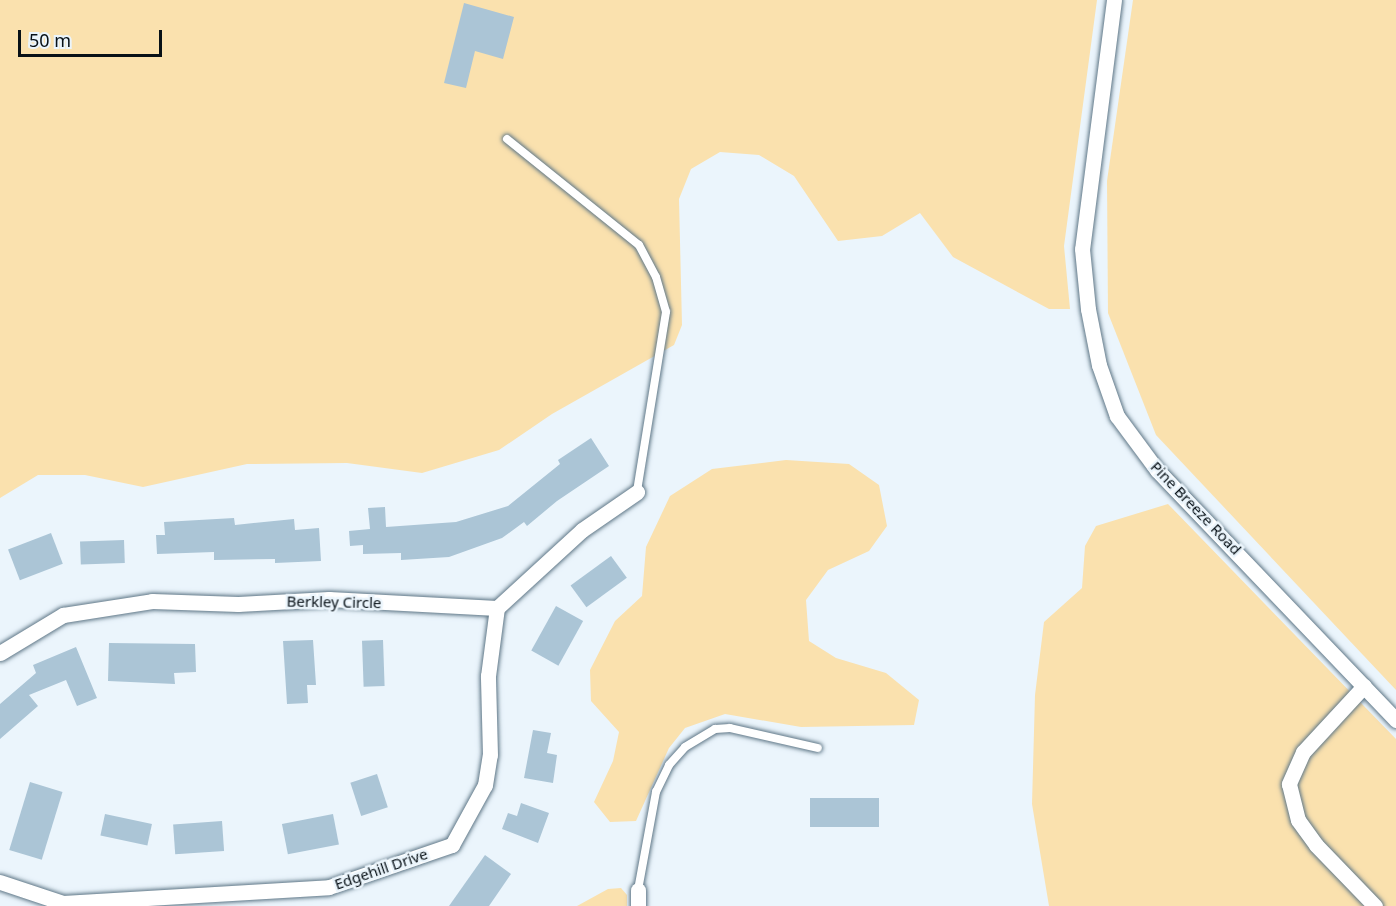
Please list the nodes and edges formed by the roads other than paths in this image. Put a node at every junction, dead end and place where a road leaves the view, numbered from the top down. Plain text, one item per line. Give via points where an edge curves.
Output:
1 (1114, 0) edge
2 (507, 139) dead end
3 (637, 492) joint
4 (497, 608) junction
5 (0, 653) edge
6 (1364, 686) junction
7 (1396, 720) edge
8 (818, 748) dead end
9 (0, 882) edge
10 (638, 898) edge
11 (65, 905) edge
12 (1375, 906) edge

1 - 6 street, Pine Breeze Road via 1082,249 1090,320 1117,416 1157,470
2 - 3 lane via 639,245 656,277 666,312
3 - 4 street via 582,530
4 - 5 street, Berkley Circle via 329,599 238,604 152,601 63,615
4 - 11 street, Edgehill Drive via 488,676 490,755 485,785 452,845 329,887
6 - 7 street, Pine Breeze Road
6 - 12 street via 1303,752 1289,784 1298,820 1316,845
8 - 10 lane via 730,728 708,733 685,747 669,765 656,792
9 - 11 street

